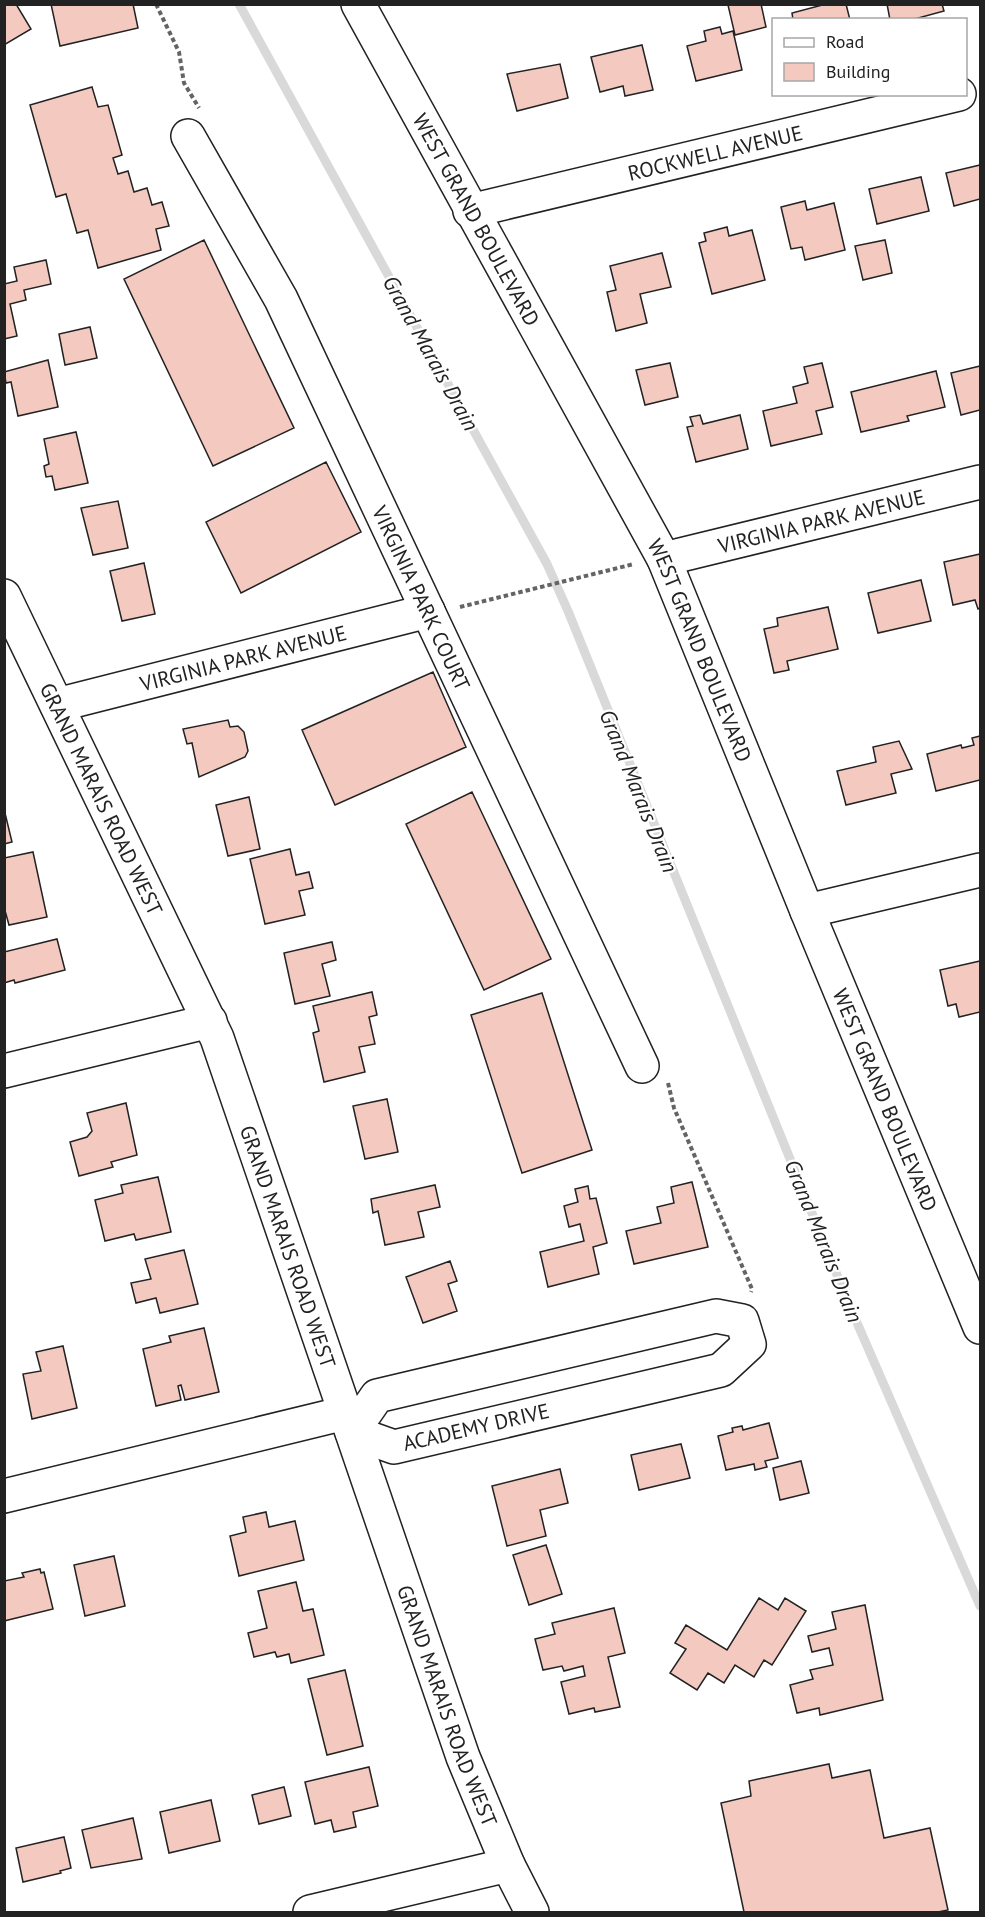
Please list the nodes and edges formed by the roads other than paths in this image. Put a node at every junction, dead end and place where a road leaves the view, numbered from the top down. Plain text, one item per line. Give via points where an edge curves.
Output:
1 (358, 4) edge
2 (951, 96) edge
3 (188, 136) dead end
4 (470, 211) junction
5 (981, 482) edge
6 (650, 561) junction
7 (4, 596) edge
8 (444, 609) junction
9 (15, 640) edge
10 (57, 705) junction
11 (981, 870) edge
12 (807, 911) junction
13 (210, 1022) junction
14 (642, 1066) dead end
15 (4, 1071) edge
16 (975, 1284) edge
17 (981, 1327) edge
18 (349, 1422) junction
19 (4, 1496) edge
20 (508, 1865) junction
21 (310, 1912) edge
22 (532, 1912) edge

1 - 4 street, WEST GRAND BOULEVARD
2 - 4 street, ROCKWELL AVENUE
3 - 8 street, VIRGINIA PARK COURT via 281,299
4 - 6 street, WEST GRAND BOULEVARD
5 - 6 street, VIRGINIA PARK AVENUE
6 - 12 street, WEST GRAND BOULEVARD
7 - 9 street, GRAND MARAIS ROAD WEST
8 - 10 street, VIRGINIA PARK AVENUE
8 - 14 street, VIRGINIA PARK COURT
9 - 10 street, GRAND MARAIS ROAD WEST
10 - 13 street, GRAND MARAIS ROAD WEST
11 - 12 street
12 - 16 street, WEST GRAND BOULEVARD
13 - 15 street
13 - 18 street, GRAND MARAIS ROAD WEST
16 - 17 street, WEST GRAND BOULEVARD
18 - 18 street, ACADEMY DRIVE via 394,1447 721,1370 749,1344 742,1321 716,1316 377,1396
18 - 19 street
18 - 20 street, GRAND MARAIS ROAD WEST via 463,1757
20 - 21 street
20 - 22 street, GRAND MARAIS ROAD WEST

